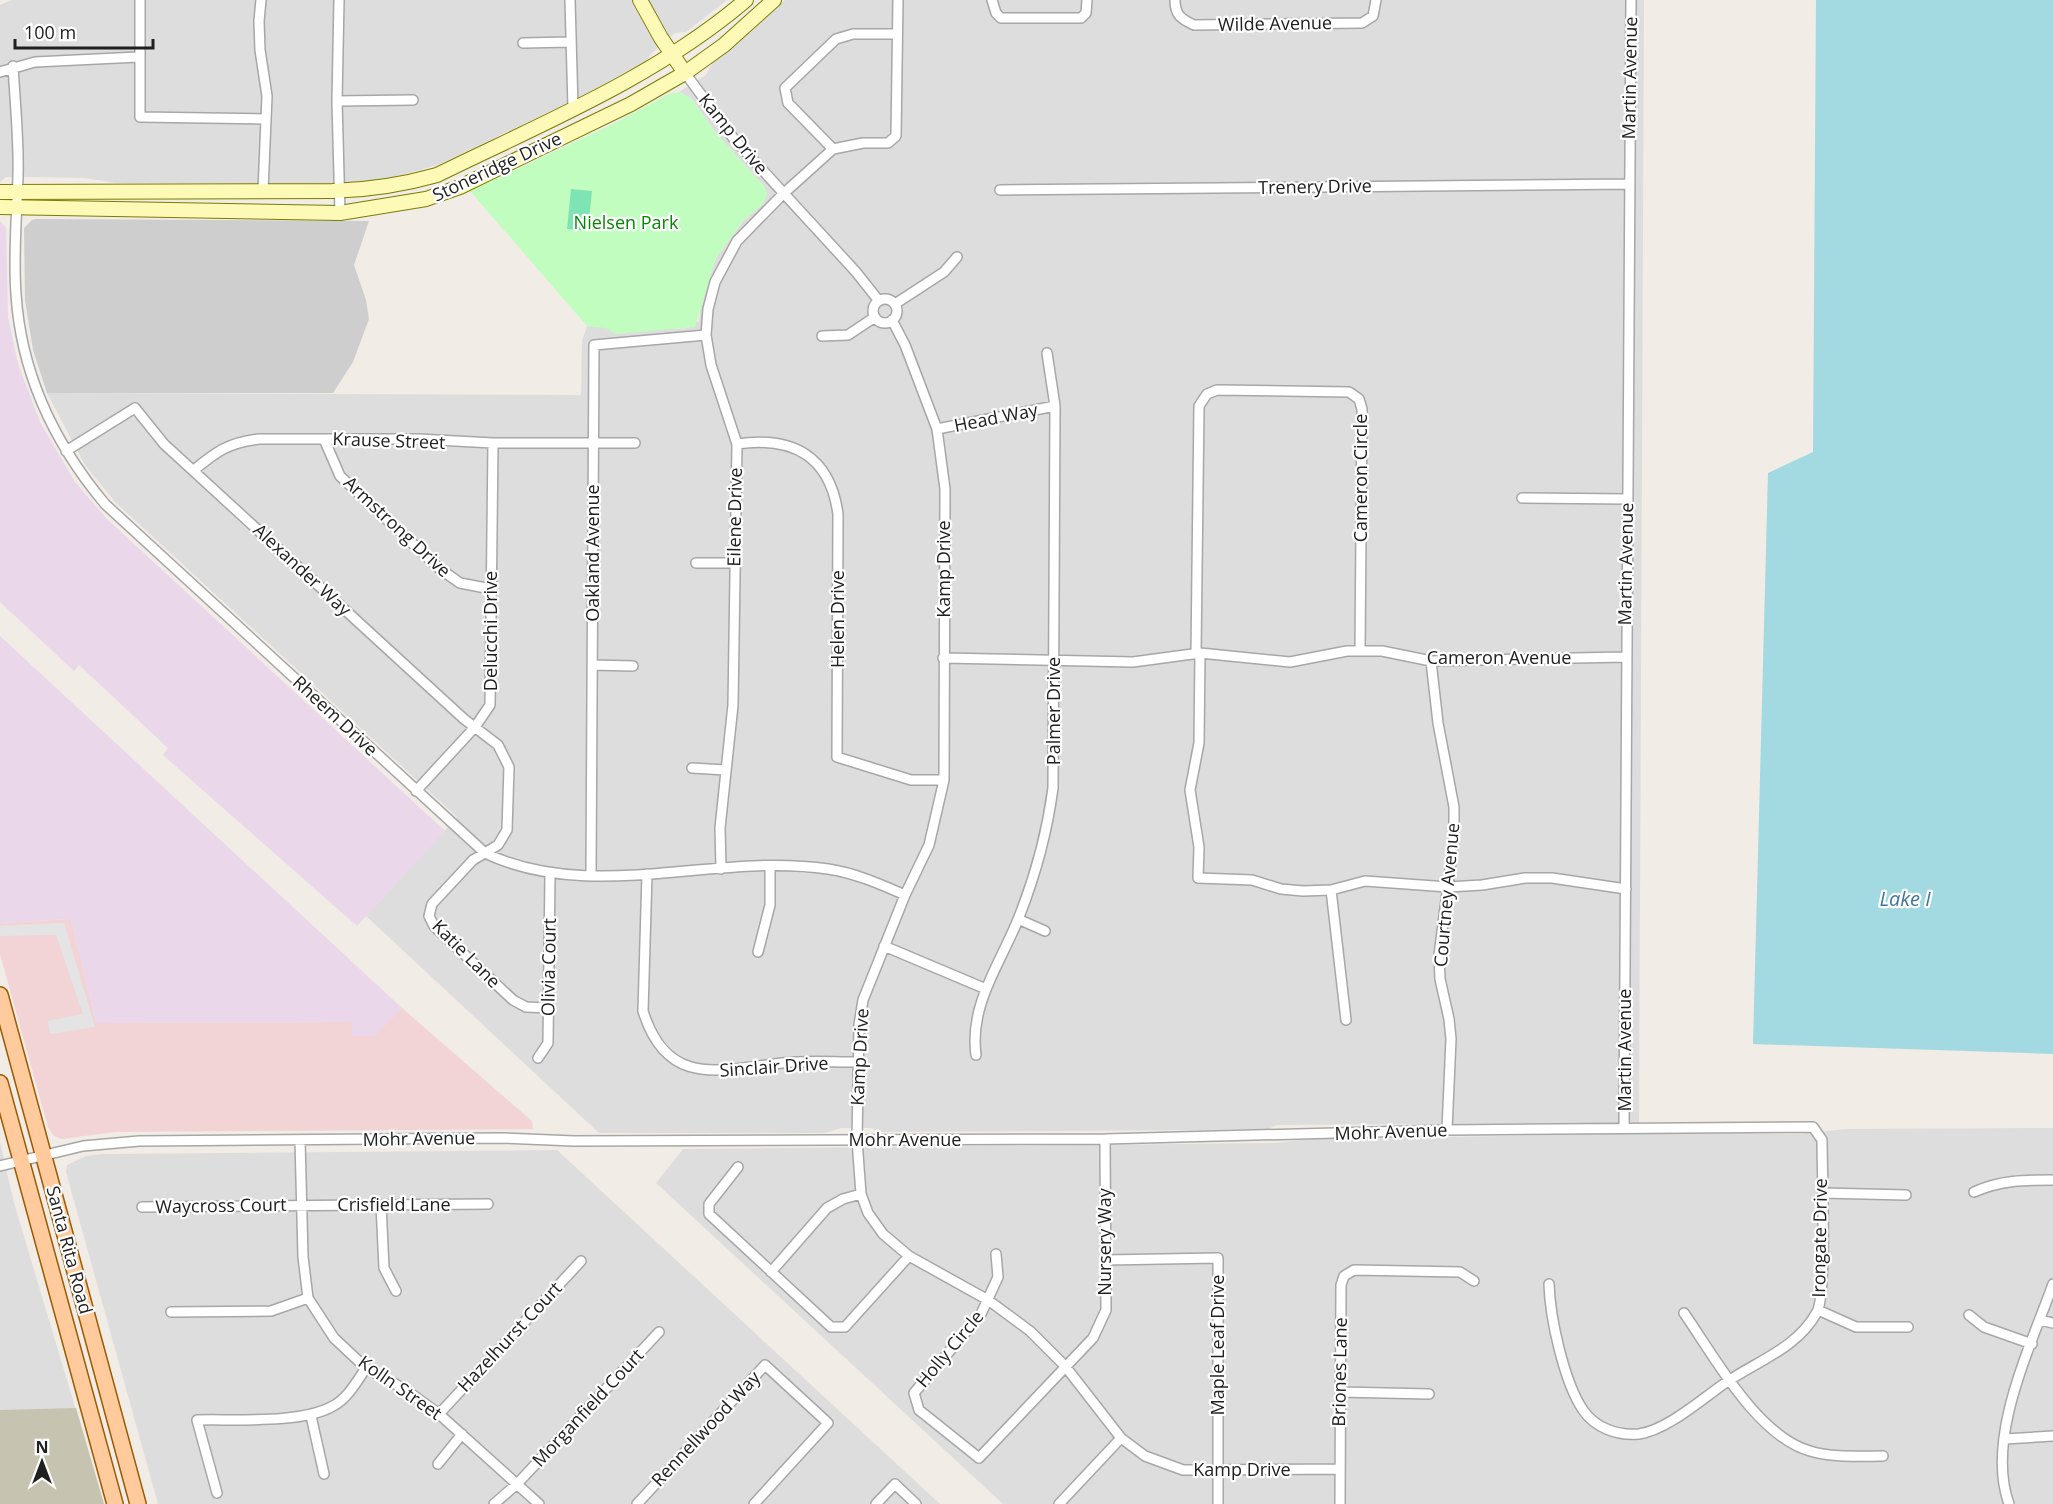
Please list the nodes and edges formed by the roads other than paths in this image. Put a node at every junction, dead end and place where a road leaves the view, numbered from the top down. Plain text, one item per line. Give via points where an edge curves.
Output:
1 (140, 0) edge
2 (261, 0) edge
3 (339, 0) edge
4 (570, 0) edge
5 (640, 0) edge
6 (746, 0) edge
7 (774, 0) edge
8 (898, 0) edge
9 (992, 0) edge
10 (1087, 0) edge
11 (1175, 0) edge
12 (1376, 0) edge
13 (1631, 0) edge
14 (897, 34) junction
15 (570, 42) junction
16 (523, 43) dead end
17 (674, 55) junction
18 (138, 57) junction
19 (13, 66) junction
20 (0, 72) edge
21 (685, 73) junction
22 (337, 100) junction
23 (413, 100) dead end
24 (573, 108) junction
25 (265, 119) junction
26 (833, 149) junction
27 (1629, 184) junction
28 (1000, 190) dead end
29 (18, 191) junction
30 (263, 191) junction
31 (339, 191) junction
32 (0, 192) edge
33 (783, 194) junction
34 (0, 207) edge
35 (18, 208) junction
36 (340, 213) junction
37 (957, 257) dead end
38 (879, 301) junction
39 (895, 304) junction
40 (875, 317) junction
41 (891, 320) junction
42 (706, 335) junction
43 (822, 336) dead end
44 (1047, 353) dead end
45 (1055, 406) junction
46 (937, 429) junction
47 (324, 439) junction
48 (593, 442) junction
49 (634, 443) dead end
50 (493, 444) junction
51 (737, 444) junction
52 (66, 451) junction
53 (194, 470) junction
54 (1522, 498) dead end
55 (1627, 499) junction
56 (696, 563) dead end
57 (735, 563) junction
58 (491, 589) junction
59 (1360, 651) junction
60 (1198, 653) junction
61 (1625, 657) junction
62 (944, 658) junction
63 (1054, 661) junction
64 (1431, 661) junction
65 (592, 665) junction
66 (633, 666) dead end
67 (474, 727) junction
68 (692, 768) dead end
69 (725, 770) junction
70 (944, 780) junction
71 (417, 791) junction
72 (485, 853) junction
73 (770, 867) junction
74 (721, 869) junction
75 (550, 873) junction
76 (591, 874) junction
77 (647, 874) junction
78 (1448, 887) junction
79 (1626, 889) junction
80 (1331, 890) junction
81 (905, 895) junction
82 (1018, 919) junction
83 (1046, 931) dead end
84 (884, 946) junction
85 (758, 952) dead end
86 (986, 990) junction
87 (0, 995) edge
88 (549, 1008) junction
89 (1346, 1020) dead end
90 (976, 1055) dead end
91 (538, 1058) dead end
92 (856, 1062) junction
93 (0, 1083) edge
94 (1813, 1127) joint
95 (1624, 1128) junction
96 (1447, 1130) junction
97 (1105, 1139) junction
98 (300, 1140) junction
99 (857, 1140) junction
100 (44, 1155) junction
101 (21, 1161) junction
102 (0, 1166) edge
103 (738, 1167) dead end
104 (2053, 1180) edge
105 (1974, 1192) dead end
106 (1823, 1193) junction
107 (861, 1194) junction
108 (1906, 1195) dead end
109 (488, 1204) dead end
110 (301, 1205) junction
111 (381, 1205) junction
112 (142, 1207) dead end
113 (996, 1254) dead end
114 (909, 1256) junction
115 (1106, 1260) junction
116 (581, 1261) dead end
117 (771, 1272) junction
118 (1474, 1281) dead end
119 (1549, 1284) dead end
120 (2053, 1284) edge
121 (396, 1291) dead end
122 (308, 1298) junction
123 (988, 1300) junction
124 (1818, 1310) junction
125 (171, 1312) dead end
126 (1684, 1313) dead end
127 (1969, 1315) dead end
128 (2040, 1320) junction
129 (2053, 1323) edge
130 (1908, 1327) dead end
131 (659, 1332) dead end
132 (2032, 1344) junction
133 (1065, 1366) junction
134 (366, 1368) junction
135 (1730, 1380) junction
136 (1341, 1392) junction
137 (1429, 1394) dead end
138 (439, 1414) junction
139 (113, 1416) junction
140 (311, 1416) junction
141 (93, 1422) junction
142 (462, 1434) junction
143 (2053, 1436) edge
144 (1121, 1438) junction
145 (2005, 1438) junction
146 (1883, 1456) dead end
147 (438, 1464) dead end
148 (1339, 1469) junction
149 (1219, 1471) junction
150 (324, 1474) dead end
151 (517, 1484) junction
152 (217, 1493) dead end
153 (115, 1504) edge
154 (138, 1504) edge
155 (494, 1504) edge
156 (539, 1504) edge
157 (637, 1504) edge
158 (754, 1504) edge
159 (876, 1504) edge
160 (916, 1504) edge
161 (1059, 1504) edge
162 (1218, 1504) edge
163 (1340, 1504) edge
164 (2009, 1504) edge

1 - 18 street
2 - 25 street
3 - 22 street
4 - 15 street
5 - 17 main road
6 - 17 main road, Stoneridge Drive
7 - 21 main road, Stoneridge Drive via 724,45
8 - 14 street
9 - 10 street via 1001,18 1081,18 1086,13
11 - 12 street, Wilde Avenue via 1175,11 1182,20 1194,25 1362,23 1373,16
13 - 27 street, Martin Avenue
14 - 26 street via 896,136 888,143
14 - 26 street via 853,34 836,39 785,88 788,103
15 - 16 street
15 - 24 street
17 - 21 main road
17 - 24 main road, Stoneridge Drive
18 - 19 street
18 - 25 street via 140,117
19 - 20 street
19 - 29 street, Rheem Drive
21 - 33 street, Kamp Drive via 717,120
21 - 36 main road, Stoneridge Drive via 631,104 460,187 426,200
22 - 23 street
22 - 31 street
24 - 31 main road, Stoneridge Drive via 437,175 386,188
25 - 30 street
26 - 33 street, Eilene Drive
27 - 28 street, Trenery Drive
27 - 55 street, Martin Avenue
29 - 30 main road, Stoneridge Drive
29 - 32 main road, Stoneridge Drive
29 - 35 street, Rheem Drive
30 - 31 main road, Stoneridge Drive
31 - 36 street
33 - 38 street, Kamp Drive
33 - 42 street, Eilene Drive via 737,241 723,263 708,309
34 - 35 main road, Stoneridge Drive
35 - 36 main road, Stoneridge Drive
35 - 52 street, Rheem Drive via 16,293 22,344 37,392
37 - 39 street via 944,272
38 - 39 street via 888,299
38 - 40 street via 874,308
39 - 41 street via 897,313
40 - 41 street via 883,322
40 - 43 street via 848,335
41 - 46 street, Kamp Drive via 905,345
42 - 48 street, Oakland Avenue via 594,345
42 - 51 street, Eilene Drive via 711,365
44 - 45 street, Palmer Drive
45 - 46 street, Head Way
45 - 63 street, Palmer Drive
46 - 62 street, Kamp Drive via 945,489
47 - 50 street, Krause Street
47 - 53 street, Krause Street via 239,442 219,449
47 - 58 street, Armstrong Drive via 340,476 440,569 460,584
48 - 49 street, Krause Street
48 - 50 street, Krause Street
48 - 65 street, Oakland Avenue
50 - 58 street, Delucchi Drive
51 - 57 street, Eilene Drive
51 - 70 street, Helen Drive via 771,442 798,450 817,461 835,492 837,757 912,780
52 - 53 street, Alexander Way via 135,408 164,444
52 - 71 street, Rheem Drive via 105,504
53 - 67 street, Alexander Way
54 - 55 street
55 - 61 street, Martin Avenue
56 - 57 street
57 - 69 street, Eilene Drive via 733,705
58 - 67 street, Delucchi Drive via 490,705
59 - 60 street, Cameron Avenue via 1290,662
59 - 60 street, Cameron Circle via 1359,399 1349,392 1217,390 1207,394 1199,406
59 - 64 street, Cameron Avenue via 1382,651
60 - 63 street, Cameron Avenue via 1133,662
60 - 80 street via 1199,743 1190,790 1199,847 1198,878 1252,880 1303,891
61 - 64 street, Cameron Avenue
61 - 79 street, Martin Avenue
62 - 63 street, Cameron Avenue
62 - 70 street, Kamp Drive
63 - 82 street, Palmer Drive via 1053,788 1047,836
64 - 78 street, Courtney Avenue via 1454,807
65 - 66 street
65 - 76 street, Oakland Avenue
67 - 71 street, Delucchi Drive
67 - 72 street, Alexander Way via 498,744 509,766 507,830 498,845
68 - 69 street
69 - 74 street, Eilene Drive
70 - 81 street, Kamp Drive via 929,845
71 - 72 street, Rheem Drive
72 - 75 street, Rheem Drive via 528,870
72 - 88 street, Katie Lane via 473,860 432,904 429,916 434,926 513,1000 526,1007
73 - 74 street, Rheem Drive
73 - 81 street, Rheem Drive via 829,869 868,879
73 - 85 street via 770,905
74 - 77 street, Rheem Drive
75 - 76 street, Rheem Drive
75 - 88 street, Olivia Court
76 - 77 street, Rheem Drive
77 - 92 street, Sinclair Drive via 643,1011 652,1036 664,1053 710,1071 784,1063
78 - 79 street via 1552,878
78 - 80 street via 1365,881
78 - 96 street, Courtney Avenue via 1439,956 1450,1039
79 - 95 street, Martin Avenue
80 - 89 street
81 - 84 street, Kamp Drive
82 - 83 street
82 - 86 street, Palmer Drive
84 - 86 street
84 - 92 street, Kamp Drive via 863,1000
86 - 90 street, Palmer Drive via 973,1034
87 - 100 main road, Santa Rita Road
88 - 91 street, Olivia Court via 548,1043
92 - 99 street, Kamp Drive
93 - 101 main road, Santa Rita Road
94 - 95 street, Mohr Avenue
94 - 106 street, Irongate Drive via 1822,1140
95 - 96 street, Mohr Avenue
96 - 97 street, Mohr Avenue
97 - 99 street, Mohr Avenue
97 - 115 street, Nursery Way
98 - 99 street, Mohr Avenue
98 - 100 street, Mohr Avenue via 101,1143
98 - 110 street, Kolln Street
99 - 107 street, Kamp Drive
100 - 101 street, Mohr Avenue
100 - 139 main road, Santa Rita Road
101 - 102 street, Mohr Avenue
101 - 141 main road, Santa Rita Road
103 - 117 street via 709,1204 709,1214
104 - 105 street via 2011,1180
106 - 108 street
106 - 124 street, Irongate Drive
107 - 114 street, Kamp Drive via 882,1234
107 - 117 street via 827,1208
109 - 111 street, Crisfield Lane
110 - 111 street, Crisfield Lane
110 - 112 street, Waycross Court
110 - 122 street, Kolln Street
111 - 121 street via 384,1268
113 - 123 street via 998,1277
114 - 117 street via 845,1327 838,1329 831,1327
114 - 123 street, Kamp Drive
115 - 133 street, Nursery Way via 1106,1310 1093,1338
115 - 149 street, Maple Leaf Drive via 1218,1258
116 - 138 street, Hazelhurst Court
118 - 136 street, Briones Lane via 1460,1272 1354,1270 1344,1276
119 - 135 street, Irongate Drive via 1550,1313 1573,1389 1583,1411 1597,1424 1619,1434 1640,1434 1662,1426
120 - 128 street
122 - 125 street via 271,1311
122 - 134 street, Kolln Street via 334,1338
123 - 133 street, Kamp Drive via 1030,1331
123 - 133 street, Holly Circle via 981,1314 914,1393 919,1410 979,1458
124 - 130 street via 1856,1327
124 - 135 street, Irongate Drive via 1795,1341
126 - 135 street
127 - 132 street via 1984,1327
128 - 129 street
128 - 132 street
131 - 151 street, Morganfield Court
132 - 145 street via 2006,1418
133 - 144 street, Kamp Drive
134 - 138 street, Kolln Street
134 - 140 street via 335,1405
135 - 146 street via 1757,1415 1786,1440 1807,1451
136 - 137 street
136 - 148 street, Briones Lane
138 - 142 street, Kolln Street
139 - 141 main road
139 - 154 main road, Santa Rita Road
140 - 150 street
140 - 152 street via 197,1420
141 - 153 main road, Santa Rita Road
142 - 147 street
142 - 151 street, Kolln Street
143 - 145 street
144 - 149 street, Kamp Drive via 1146,1456 1183,1470
144 - 161 street
145 - 164 street
148 - 149 street, Kamp Drive
148 - 163 street, Briones Lane
149 - 162 street
151 - 155 street, Morganfield Court
151 - 156 street, Kolln Street
157 - 158 street, Rennellwood Way via 765,1365 828,1423
159 - 160 street via 895,1485

